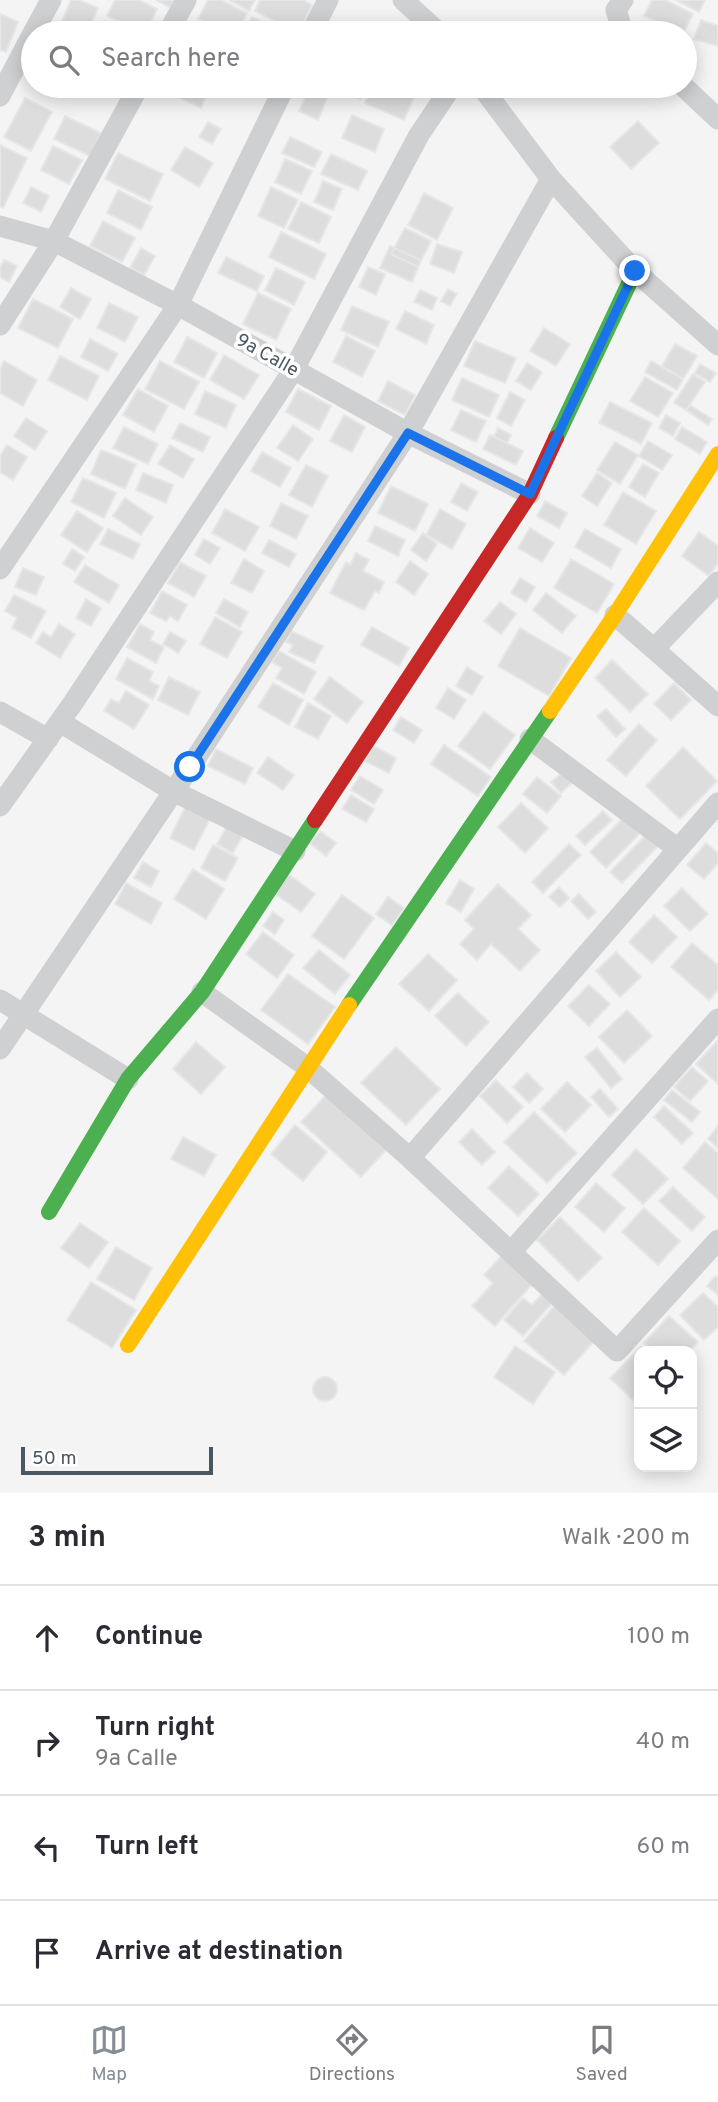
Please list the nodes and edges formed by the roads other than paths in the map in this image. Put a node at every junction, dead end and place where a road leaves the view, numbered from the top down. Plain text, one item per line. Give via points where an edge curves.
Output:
1 (51, 0) edge
2 (186, 0) edge
3 (328, 0) edge
4 (403, 0) edge
5 (613, 3) edge
6 (40, 21) edge
7 (174, 21) edge
8 (317, 21) edge
9 (426, 21) edge
10 (619, 21) edge
11 (21, 56) edge
12 (0, 96) edge
13 (697, 97) edge
14 (132, 98) edge
15 (279, 98) edge
16 (444, 98) edge
17 (490, 98) edge
18 (716, 113) edge
19 (551, 178) junction
20 (0, 226) edge
21 (54, 241) junction
22 (635, 271) junction
23 (178, 304) junction
24 (0, 325) edge
25 (718, 345) edge
26 (294, 369) junction
27 (408, 433) junction
28 (718, 454) edge
29 (530, 494) junction
30 (0, 569) edge
31 (718, 582) edge
32 (615, 615) junction
33 (654, 649) junction
34 (718, 706) edge
35 (0, 712) edge
36 (60, 722) junction
37 (530, 738) junction
38 (48, 739) junction
39 (173, 791) junction
40 (718, 803) edge
41 (0, 806) edge
42 (678, 849) junction
43 (295, 851) junction
44 (202, 992) junction
45 (0, 1000) edge
46 (22, 1015) junction
47 (718, 1019) edge
48 (0, 1049) edge
49 (307, 1067) junction
50 (128, 1079) junction
51 (410, 1158) junction
52 (49, 1212) dead end
53 (718, 1240) edge
54 (511, 1252) junction
55 (128, 1345) dead end

1 - 6 street
2 - 7 street
3 - 8 street
4 - 9 street
5 - 10 street
11 - 12 street
13 - 18 street
14 - 21 street
15 - 23 street
16 - 26 street via 419,135
17 - 19 street
19 - 22 street
19 - 27 street
20 - 21 street, 9a Calle
21 - 23 street, 9a Calle
21 - 24 street
22 - 25 street
22 - 29 street
23 - 26 street, 9a Calle
23 - 30 street
26 - 27 street, 9a Calle
26 - 36 street
27 - 29 street, 9a Calle
27 - 39 street
28 - 32 street
29 - 43 street
31 - 33 street
32 - 33 street
32 - 37 street
33 - 34 street
35 - 38 street
36 - 38 street
36 - 39 street
37 - 42 street
37 - 49 street
38 - 41 street
39 - 43 street
39 - 46 street
40 - 42 street
42 - 51 street
43 - 44 street
44 - 49 street
44 - 50 street
45 - 46 street
46 - 48 street
46 - 50 street
47 - 54 street
49 - 51 street
49 - 55 street
50 - 52 street
51 - 54 street
53 - 54 street via 617,1351

